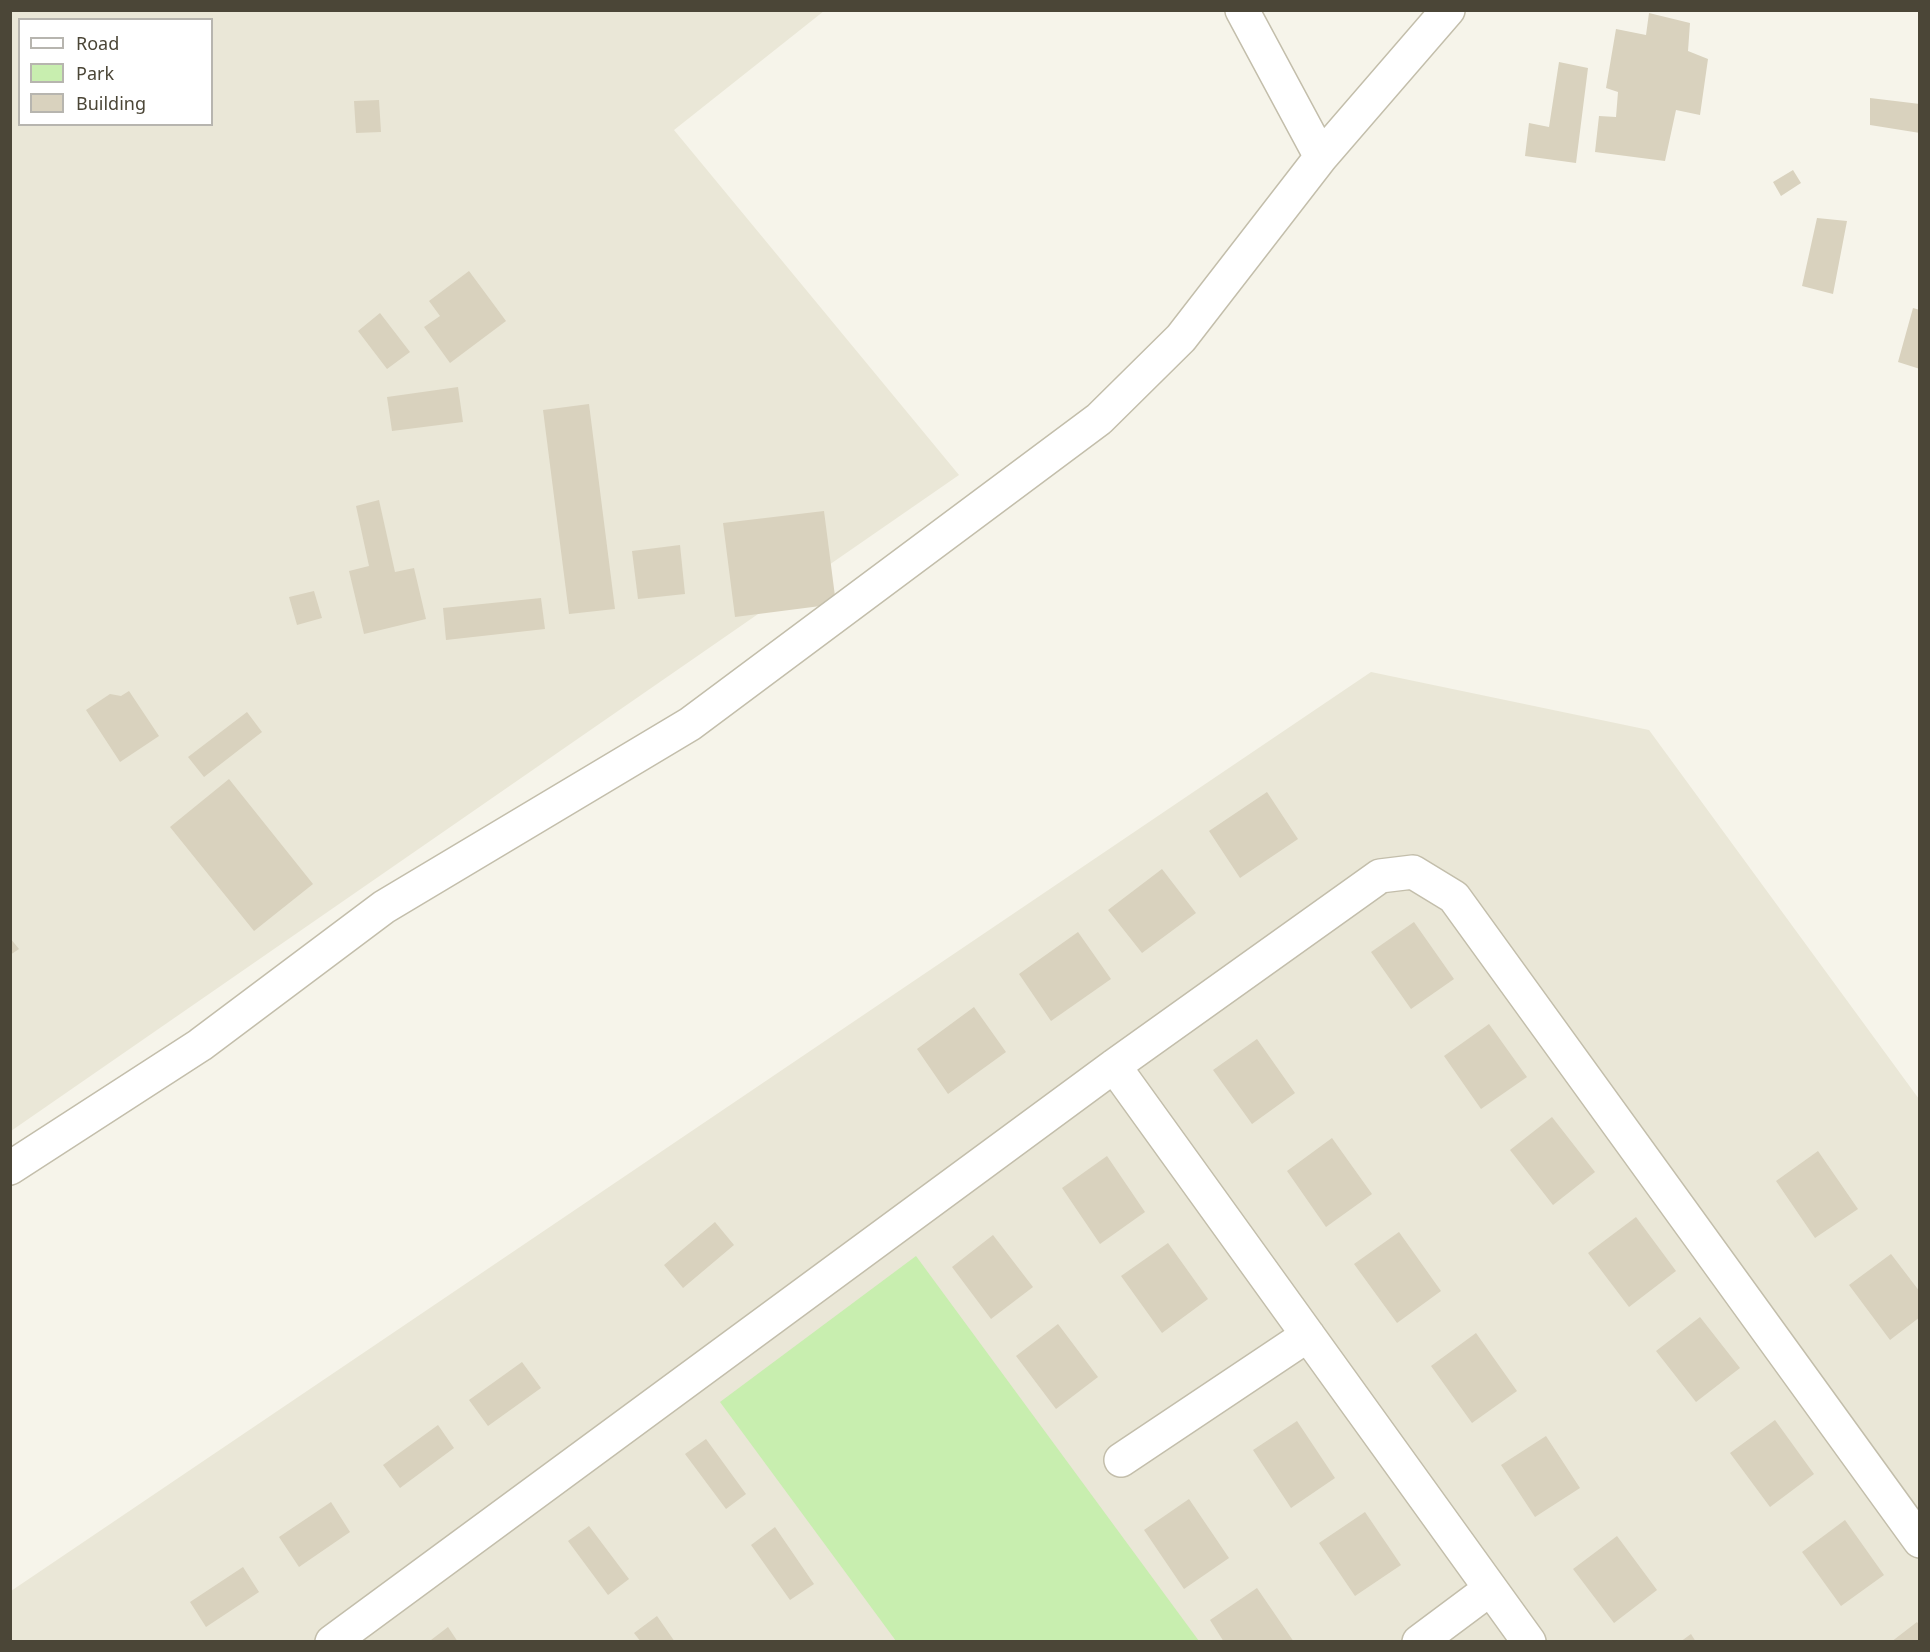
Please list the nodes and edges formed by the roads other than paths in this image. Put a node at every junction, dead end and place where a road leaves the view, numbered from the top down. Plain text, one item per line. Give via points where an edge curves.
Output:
1 (1242, 10) edge
2 (1448, 10) edge
3 (1321, 157) junction
4 (1114, 1066) junction
5 (10, 1168) edge
6 (1308, 1335) junction
7 (1121, 1461) dead end
8 (1920, 1541) edge
9 (1490, 1589) junction
10 (332, 1641) edge
11 (1419, 1641) edge
12 (1528, 1641) edge

1 - 3 street
2 - 3 street
3 - 5 street via 1181,338 1099,419 690,724 384,907 200,1045
4 - 6 street
4 - 8 street via 1380,876 1413,872 1454,897
4 - 10 street
6 - 7 street
6 - 9 street
9 - 11 street
9 - 12 street

